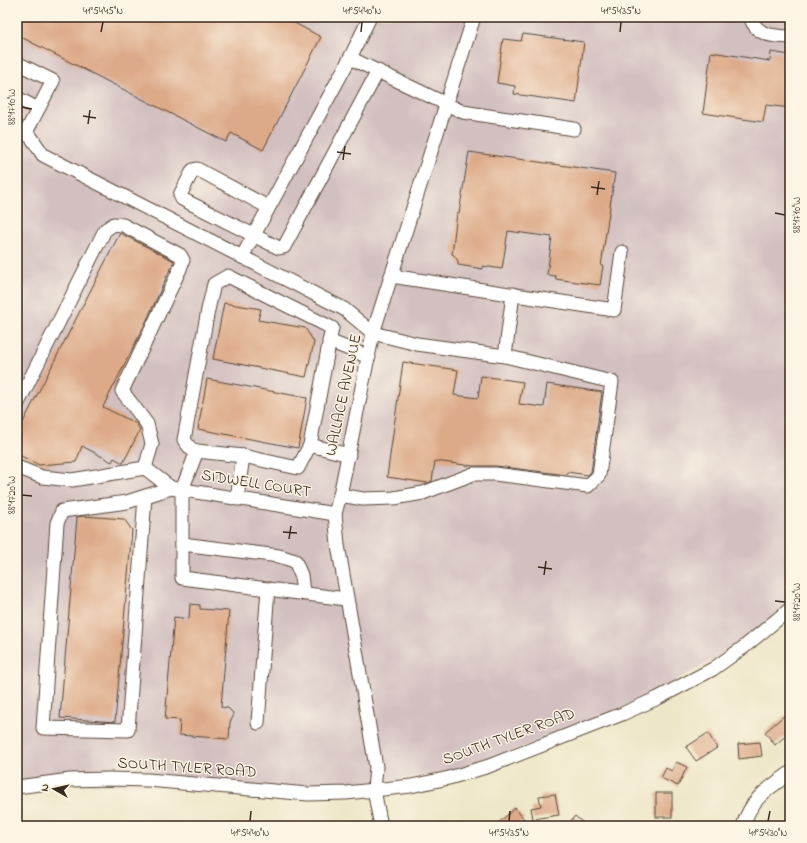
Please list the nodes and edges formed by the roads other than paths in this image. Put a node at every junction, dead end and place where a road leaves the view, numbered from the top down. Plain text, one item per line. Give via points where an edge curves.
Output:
1 (370, 17) edge
2 (474, 17) edge
3 (750, 17) edge
4 (790, 37) edge
5 (350, 58) junction
6 (17, 63) edge
7 (378, 71) junction
8 (17, 98) edge
9 (446, 103) junction
10 (38, 109) junction
11 (574, 129) dead end
12 (21, 132) edge
13 (268, 207) junction
14 (253, 235) junction
15 (622, 252) dead end
16 (242, 257) junction
17 (391, 276) junction
18 (513, 294) junction
19 (373, 334) junction
20 (329, 341) junction
21 (505, 356) junction
22 (369, 357) junction
23 (17, 405) edge
24 (310, 445) junction
25 (197, 451) junction
26 (349, 455) junction
27 (243, 456) junction
28 (17, 467) edge
29 (145, 468) junction
30 (176, 489) junction
31 (340, 495) junction
32 (145, 496) junction
33 (237, 499) junction
34 (335, 514) junction
35 (182, 544) junction
36 (268, 589) junction
37 (303, 593) junction
38 (346, 599) junction
39 (790, 609) edge
40 (258, 723) dead end
41 (790, 773) edge
42 (17, 787) edge
43 (374, 790) junction
44 (381, 826) edge
45 (743, 826) edge

1 - 5 street
2 - 9 street, WALLACE AVENUE
3 - 4 street via 756,28 765,34
5 - 7 street
5 - 13 street
6 - 10 street via 53,81
7 - 9 street
7 - 14 street via 284,247 279,248
8 - 10 street
9 - 11 street via 463,112
9 - 17 street, WALLACE AVENUE
10 - 12 street
12 - 16 street via 30,138 42,154
13 - 14 street
13 - 14 street via 198,169 193,170 180,195 182,199
14 - 16 street
15 - 18 street via 614,310
16 - 19 street via 344,309
17 - 18 street
17 - 19 street, WALLACE AVENUE
18 - 21 street
19 - 21 street via 417,344
19 - 22 street, WALLACE AVENUE
20 - 22 street
20 - 24 street
20 - 25 street via 332,328 228,276 214,284 184,440 191,449
21 - 31 street via 612,382 599,476 588,486 495,474 473,474 423,493 394,498 363,499
22 - 26 street, WALLACE AVENUE
23 - 29 street via 105,230 114,224 123,225 180,255 183,260 122,391 147,424 152,444
24 - 26 street
24 - 27 street via 298,468
25 - 27 street
25 - 30 street
26 - 31 street, WALLACE AVENUE
27 - 33 street
28 - 29 street via 42,477 72,480
29 - 30 street
30 - 32 street
30 - 33 street, SIDWELL COURT
30 - 35 street
31 - 34 street, WALLACE AVENUE
32 - 32 street via 127,502 62,511 57,523 43,728 128,730
33 - 34 street, SIDWELL COURT
34 - 38 street, WALLACE AVENUE
35 - 36 street via 182,578
35 - 37 street via 279,556 295,561 301,575
36 - 37 street
36 - 40 street
37 - 38 street
38 - 43 street, WALLACE AVENUE via 376,767
39 - 43 street, SOUTH TYLER ROAD via 744,647 712,669 622,714 489,766 411,786
41 - 45 street via 758,797 751,806
42 - 43 street, SOUTH TYLER ROAD via 70,780 108,779 308,794 346,794
43 - 44 street, WALLACE AVENUE

